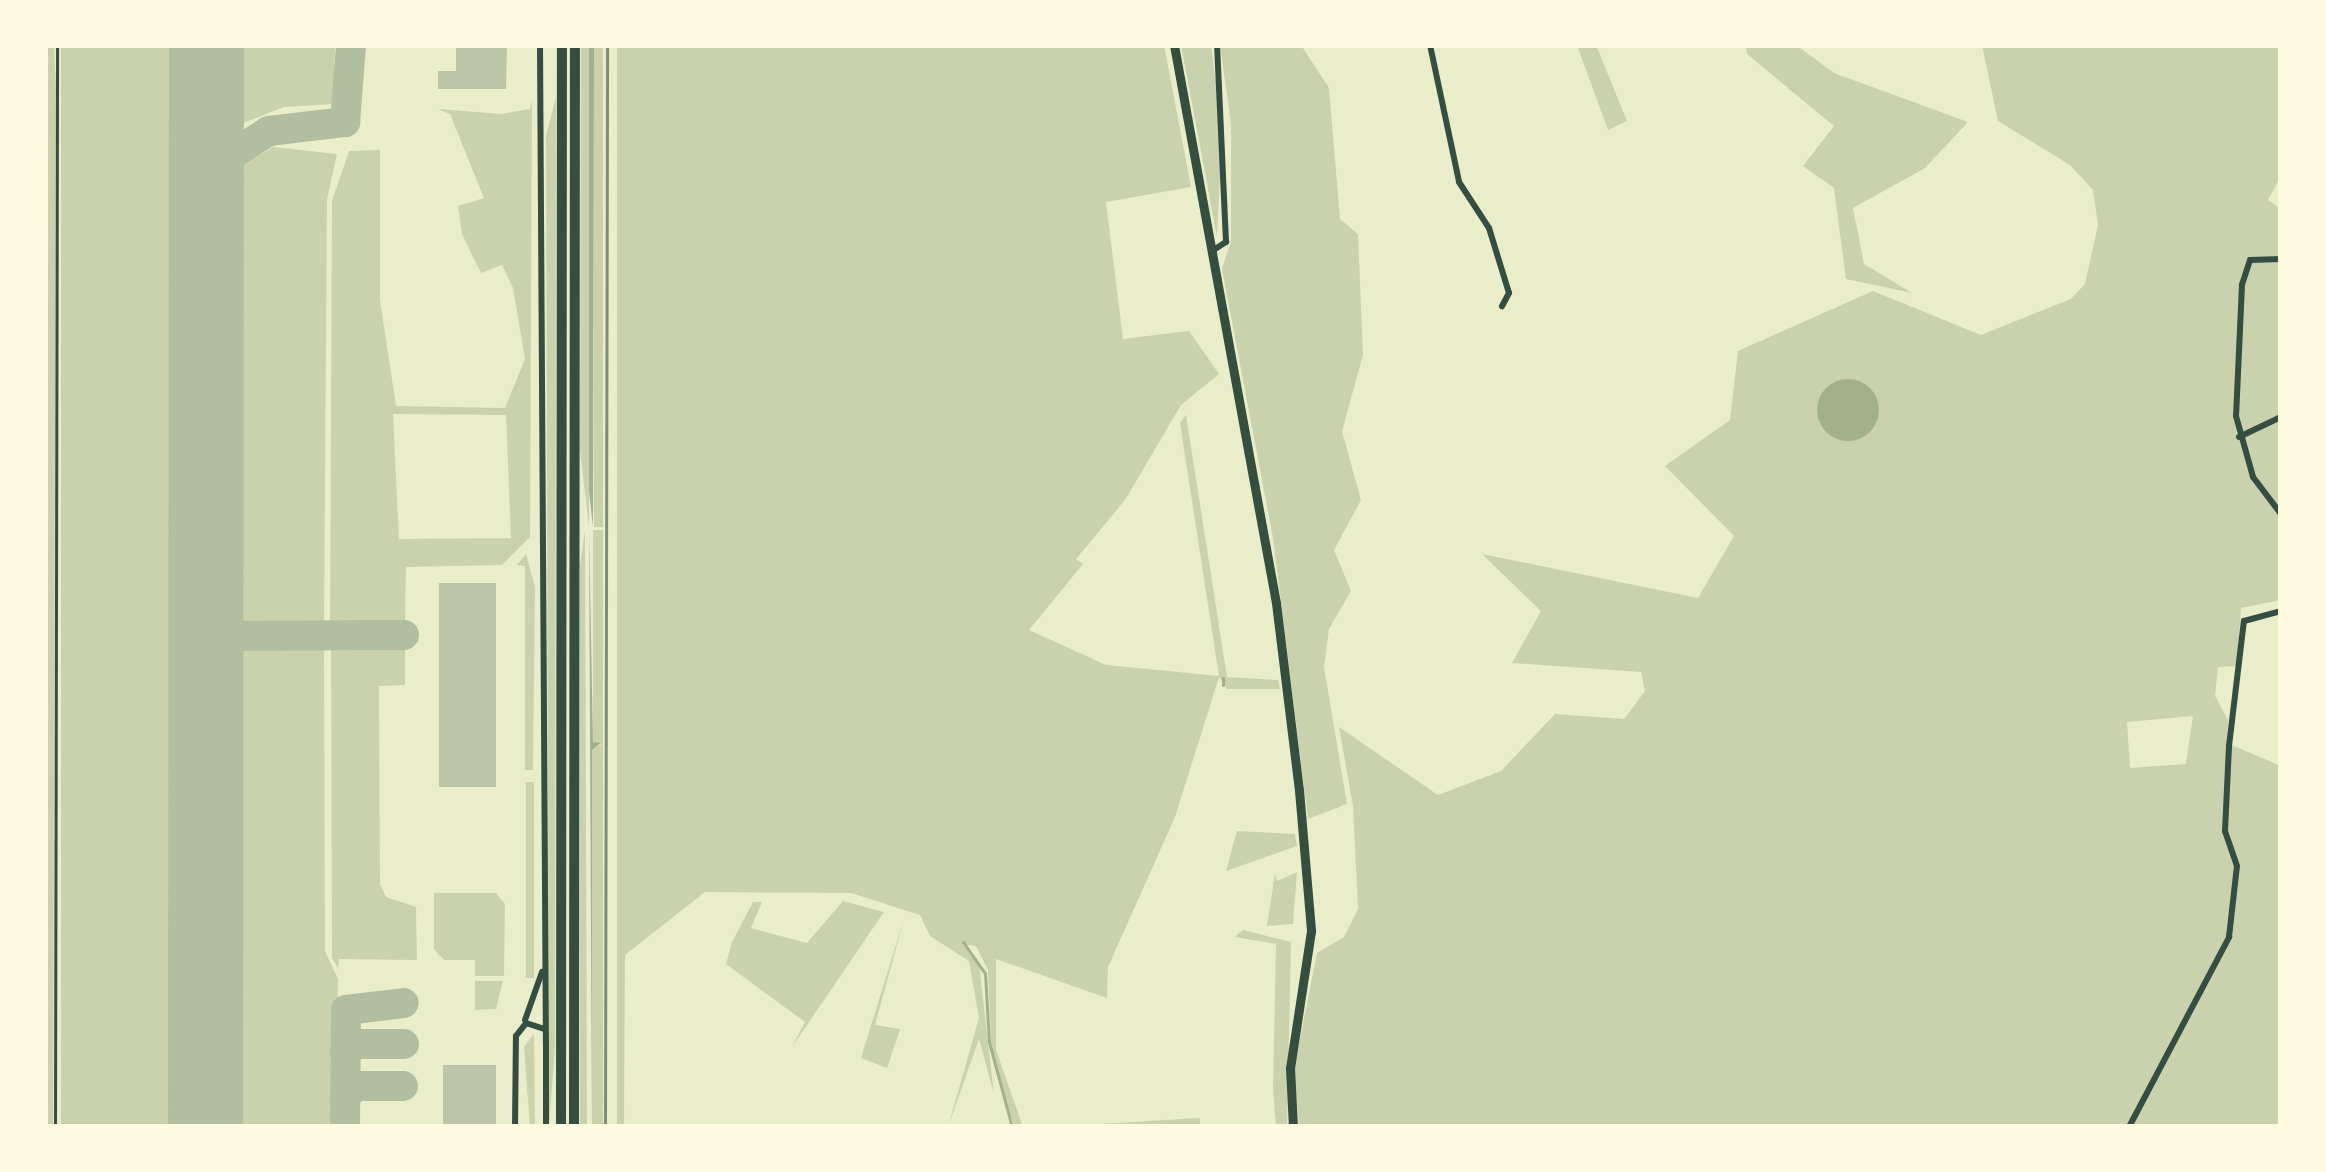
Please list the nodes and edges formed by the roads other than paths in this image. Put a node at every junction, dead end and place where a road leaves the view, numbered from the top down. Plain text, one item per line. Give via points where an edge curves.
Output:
1 (540, 45) edge
2 (562, 45) edge
3 (575, 45) edge
4 (1174, 45) edge
5 (1217, 45) edge
6 (1430, 45) edge
7 (1212, 251) junction
8 (2281, 259) edge
9 (1502, 306) dead end
10 (2281, 417) edge
11 (2239, 437) junction
12 (2281, 514) edge
13 (2281, 611) edge
14 (544, 944) junction
15 (520, 1028) junction
16 (546, 1045) junction
17 (514, 1127) edge
18 (546, 1127) edge
19 (561, 1127) edge
20 (574, 1127) edge
21 (1293, 1127) edge
22 (2128, 1127) edge

1 - 14 street
2 - 19 highway
3 - 20 highway
4 - 7 main road
5 - 7 street via 1226,242
6 - 9 street via 1459,182 1489,228 1509,293
7 - 21 main road via 1276,603 1308,880 1311,931 1290,1068
8 - 11 street via 2249,260 2242,285
10 - 11 street
11 - 12 street via 2253,477
13 - 22 street via 2244,622 2226,812 2237,866 2229,937
14 - 15 street via 540,992
14 - 16 street
15 - 16 street via 542,1026
15 - 17 street
16 - 18 street

